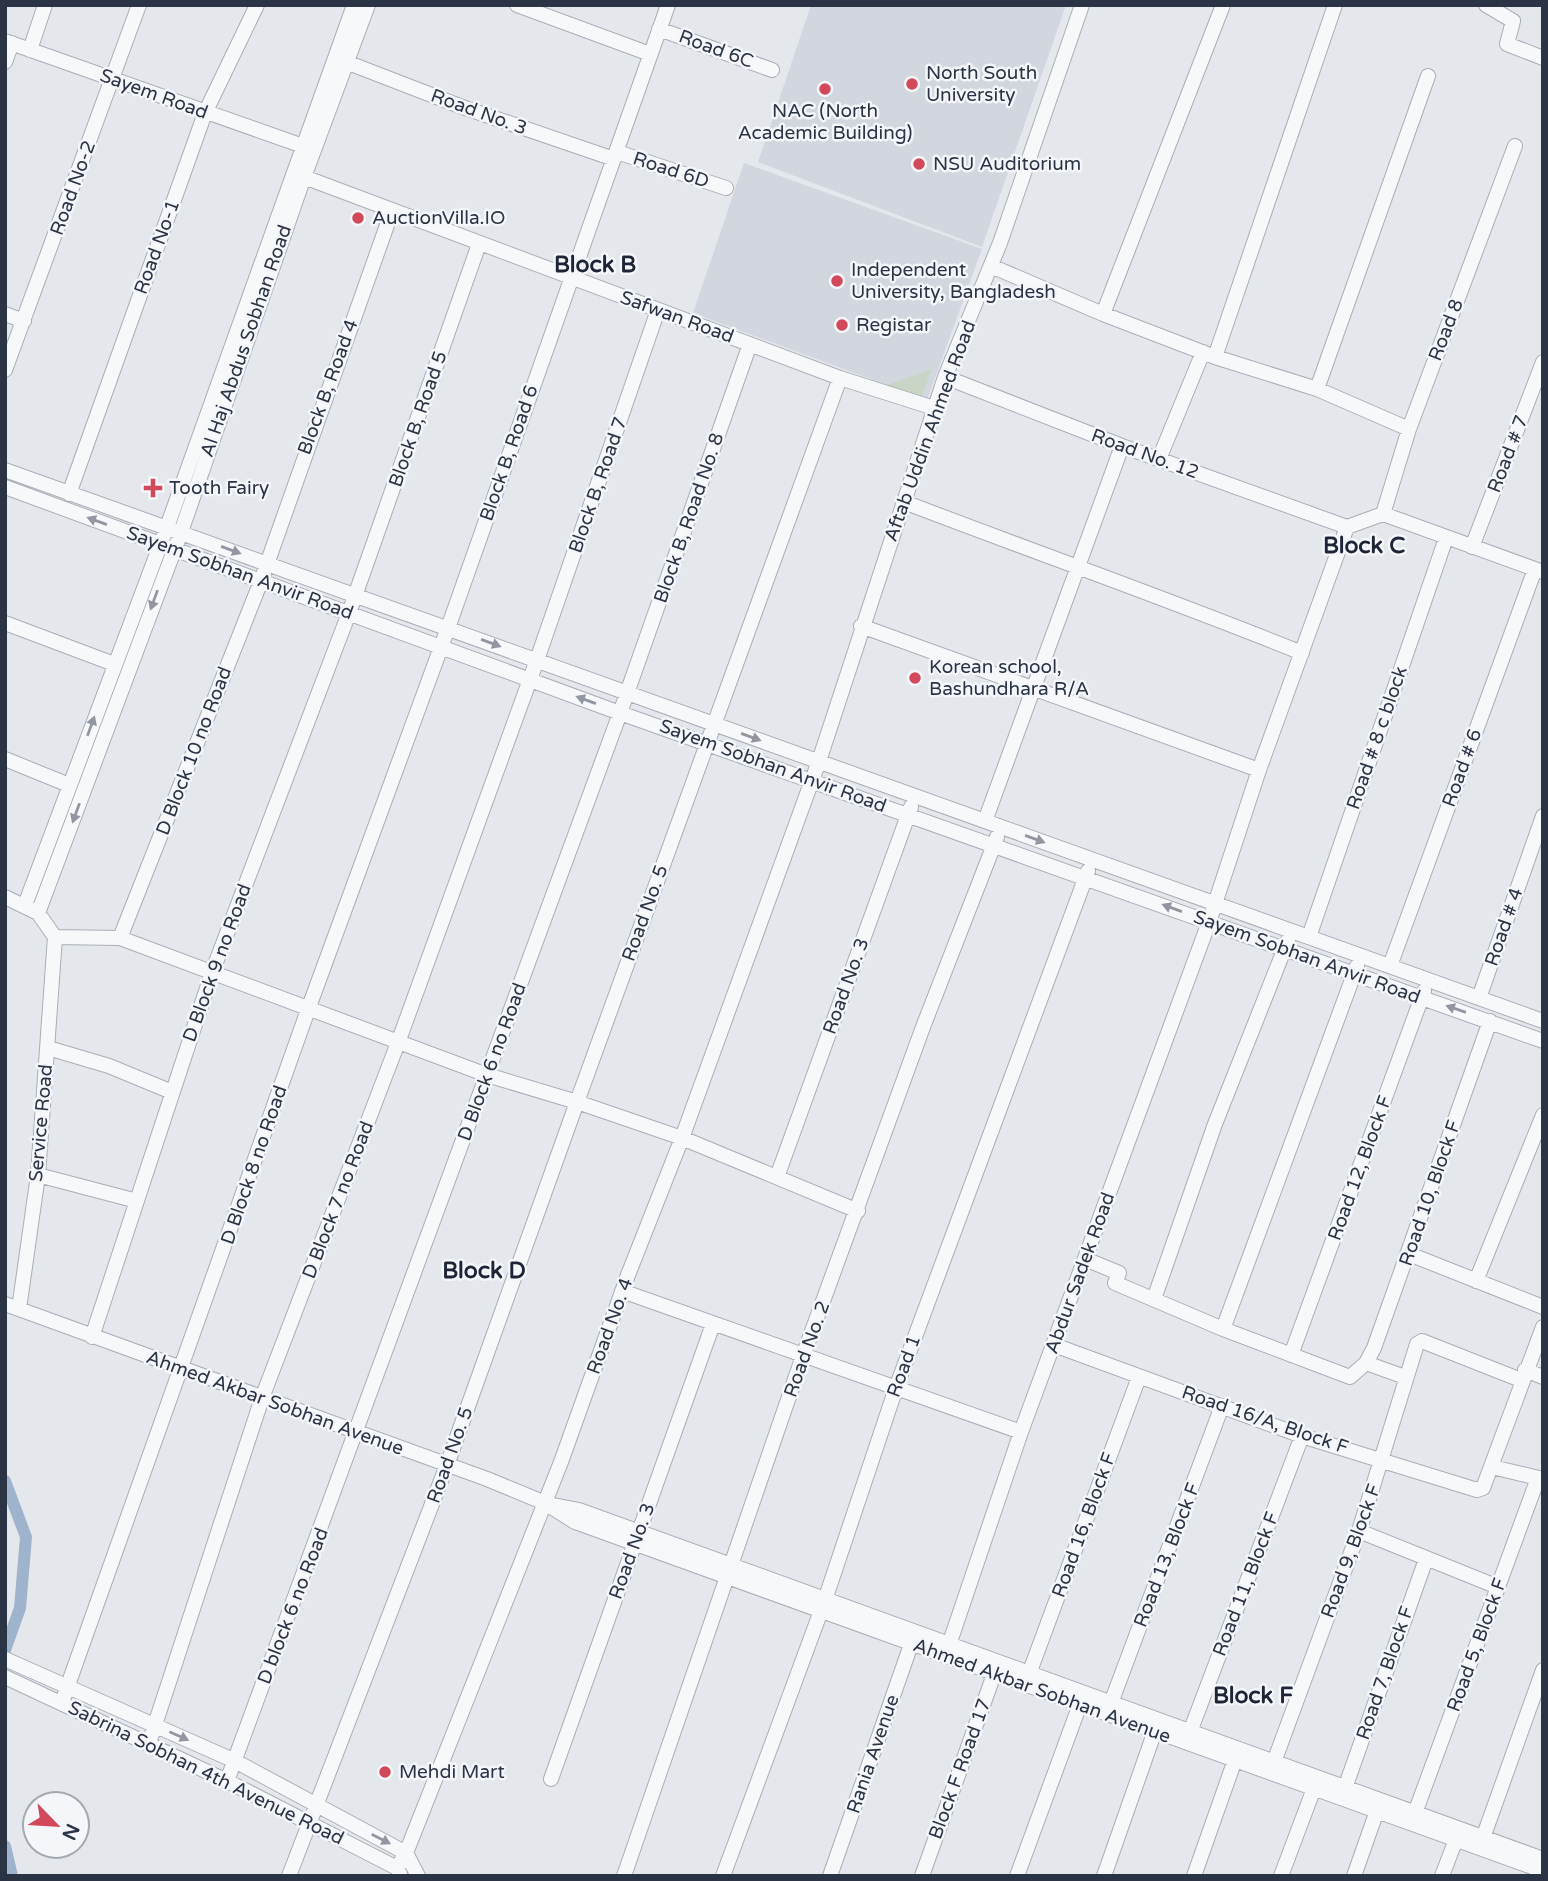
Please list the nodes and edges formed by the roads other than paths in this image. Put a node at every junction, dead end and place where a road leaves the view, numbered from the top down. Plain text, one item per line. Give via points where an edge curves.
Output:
1 (45, 5) edge
2 (139, 5) edge
3 (257, 5) edge
4 (354, 5) edge
5 (368, 5) edge
6 (517, 5) edge
7 (668, 5) edge
8 (1082, 5) edge
9 (1223, 5) edge
10 (1335, 5) edge
11 (1486, 5) edge
12 (659, 29) junction
13 (9, 42) edge
14 (30, 50) junction
15 (650, 54) junction
16 (1543, 58) edge
17 (5, 62) edge
18 (346, 62) junction
19 (772, 70) dead end
20 (1428, 75) dead end
21 (112, 78) junction
22 (205, 113) junction
23 (303, 146) junction
24 (1515, 146) dead end
25 (615, 155) junction
26 (304, 177) junction
27 (726, 188) dead end
28 (392, 211) junction
29 (479, 244) junction
30 (991, 266) junction
31 (570, 279) junction
32 (658, 310) junction
33 (5, 314) edge
34 (1102, 314) junction
35 (24, 321) junction
36 (750, 344) junction
37 (1209, 354) junction
38 (1543, 362) edge
39 (5, 370) edge
40 (945, 377) junction
41 (840, 378) junction
42 (1317, 389) junction
43 (934, 408) junction
44 (1409, 429) junction
45 (1122, 446) junction
46 (1159, 460) junction
47 (5, 470) edge
48 (5, 487) edge
49 (69, 494) junction
50 (904, 502) junction
51 (1383, 514) junction
52 (1347, 527) junction
53 (174, 529) junction
54 (1446, 538) junction
55 (166, 546) junction
56 (1472, 547) junction
57 (265, 562) junction
58 (1079, 569) junction
59 (1539, 571) edge
60 (261, 581) junction
61 (356, 595) junction
62 (349, 613) junction
63 (5, 623) edge
64 (861, 626) junction
65 (449, 628) junction
66 (441, 647) junction
67 (1302, 653) junction
68 (537, 660) junction
69 (114, 664) junction
70 (529, 680) junction
71 (1034, 691) junction
72 (627, 692) junction
73 (620, 713) junction
74 (715, 724) junction
75 (707, 743) junction
76 (5, 759) edge
77 (819, 761) junction
78 (1259, 770) junction
79 (812, 780) junction
80 (69, 785) junction
81 (916, 796) junction
82 (908, 814) junction
83 (1543, 816) edge
84 (985, 821) junction
85 (1002, 827) junction
86 (993, 844) junction
87 (1093, 859) junction
88 (1085, 877) junction
89 (5, 897) edge
90 (1214, 903) junction
91 (24, 905) junction
92 (38, 914) junction
93 (1209, 922) junction
94 (1292, 931) junction
95 (55, 937) junction
96 (1309, 937) junction
97 (120, 938) junction
98 (1285, 949) junction
99 (1361, 956) junction
100 (1390, 966) junction
101 (213, 970) junction
102 (1354, 974) junction
103 (1428, 980) junction
104 (1422, 998) junction
105 (1479, 998) junction
106 (309, 1007) junction
107 (1490, 1021) junction
108 (1543, 1021) edge
109 (398, 1040) junction
110 (1543, 1041) edge
111 (48, 1048) junction
112 (487, 1075) junction
113 (172, 1092) junction
114 (577, 1102) junction
115 (1543, 1115) edge
116 (682, 1138) junction
117 (38, 1175) junction
118 (777, 1177) junction
119 (137, 1201) junction
120 (858, 1211) junction
121 (1409, 1255) junction
122 (1085, 1259) junction
123 (1476, 1281) junction
124 (622, 1291) junction
125 (1154, 1299) junction
126 (12, 1306) edge
127 (1543, 1307) edge
128 (713, 1324) junction
129 (1543, 1327) edge
130 (1223, 1329) junction
131 (92, 1337) junction
132 (1054, 1345) junction
133 (1291, 1355) junction
134 (803, 1356) junction
135 (1366, 1363) junction
136 (183, 1369) junction
137 (1523, 1375) junction
138 (1139, 1377) junction
139 (1405, 1377) junction
140 (1543, 1377) edge
141 (896, 1388) junction
142 (262, 1398) junction
143 (1222, 1406) junction
144 (358, 1431) junction
145 (1021, 1432) junction
146 (1303, 1436) junction
147 (1384, 1460) junction
148 (447, 1465) junction
149 (1492, 1467) junction
150 (1540, 1478) edge
151 (545, 1503) junction
152 (1359, 1531) junction
153 (636, 1539) junction
154 (1426, 1559) junction
155 (730, 1572) junction
156 (1498, 1587) junction
157 (823, 1606) junction
158 (913, 1638) junction
159 (949, 1645) junction
160 (5, 1659) edge
161 (996, 1668) junction
162 (1543, 1670) edge
163 (1029, 1674) junction
164 (5, 1677) edge
165 (68, 1687) junction
166 (1082, 1699) junction
167 (62, 1702) junction
168 (1111, 1703) junction
169 (155, 1725) junction
170 (1156, 1726) junction
171 (1190, 1732) junction
172 (149, 1743) junction
173 (1236, 1755) junction
174 (235, 1761) junction
175 (1274, 1762) junction
176 (551, 1779) dead end
177 (227, 1781) junction
178 (1316, 1783) junction
179 (1345, 1788) junction
180 (317, 1806) junction
181 (1379, 1806) junction
182 (1415, 1813) junction
183 (309, 1825) junction
184 (1458, 1834) junction
185 (1483, 1838) junction
186 (406, 1853) junction
187 (1543, 1859) edge
188 (1523, 1865) edge
189 (1543, 1871) edge
190 (399, 1872) edge
191 (289, 1876) edge
192 (418, 1876) edge
193 (624, 1876) edge
194 (723, 1876) edge
195 (830, 1876) edge
196 (922, 1876) edge
197 (1017, 1876) edge
198 (1104, 1876) edge
199 (1194, 1876) edge
200 (1281, 1876) edge
201 (1354, 1876) edge
202 (1442, 1876) edge

1 - 14 street
2 - 21 street, Road No-2
3 - 22 street, Road No-1
4 - 23 street, Al Haj Abdus Sobhan Road
5 - 18 street, Al Haj Abdus Sobhan Road
6 - 15 street
7 - 12 street, Block B, Road 6
8 - 30 street, Aftab Uddin Ahmed Road
9 - 34 street
10 - 37 street
11 - 16 street via 1513,21 1507,44
12 - 15 street, Block B, Road 6
12 - 19 street, Road 6C
13 - 14 street, Sayem Road
13 - 17 street
14 - 21 street, Sayem Road
15 - 25 street, Block B, Road 6
18 - 25 street, Road No. 3 via 465,108
18 - 26 street, Al Haj Abdus Sobhan Road
20 - 42 street
21 - 22 street, Sayem Road
21 - 35 street, Road No-2
22 - 23 street, Sayem Road
22 - 49 street, Road No-1
23 - 53 street, Al Haj Abdus Sobhan Road
24 - 44 street, Road 8
25 - 27 street, Road 6D
25 - 31 street, Block B, Road 6
26 - 28 street, Safwan Road
26 - 53 street, Al Haj Abdus Sobhan Road
28 - 29 street, Safwan Road
28 - 57 street, Block B, Road 4
29 - 31 street, Safwan Road
29 - 61 street, Block B, Road 5
30 - 34 street
30 - 40 street, Aftab Uddin Ahmed Road
31 - 32 street, Safwan Road
31 - 65 street, Block B, Road 6
32 - 36 street, Safwan Road
32 - 68 street, Block B, Road 7
33 - 35 street
34 - 37 street
35 - 39 street, Road No-2
36 - 41 street, Safwan Road
36 - 72 street, Block B, Road No. 8
37 - 42 street
37 - 46 street
38 - 56 street, Road # 7
40 - 43 street, Aftab Uddin Ahmed Road
40 - 45 street, Road No. 12
41 - 43 street, Safwan Road
41 - 74 street, Road No. 5
42 - 44 street
43 - 50 street, Aftab Uddin Ahmed Road
44 - 51 street, Road 8
45 - 46 street, Road No. 12
45 - 58 street
46 - 52 street, Road No. 12
47 - 49 street, Sayem Sobhan Anvir Road
55 -> 48 street, Sayem Sobhan Anvir Road
49 - 53 street, Sayem Sobhan Anvir Road
50 - 58 street
50 - 64 street, Aftab Uddin Ahmed Road
51 - 52 street
51 - 54 street
52 - 67 street, Abdur Sadek Road
53 - 55 street, Al Haj Abdus Sobhan Road
53 -> 57 street, Sayem Sobhan Anvir Road
54 - 56 street
54 - 96 street, Road # 8 c block
55 - 60 street, Sayem Sobhan Anvir Road
55 - 69 street, Al Haj Abdus Sobhan Road
55 -> 92 street, Al Haj Abdus Sobhan Road
56 - 59 street
57 - 60 street, D Block 10 no Road
57 - 61 street, Sayem Sobhan Anvir Road
58 - 67 street
58 - 71 street
59 - 100 street, Road # 6
60 - 62 street, Sayem Sobhan Anvir Road
60 - 97 street, D Block 10 no Road
61 - 62 street, D Block 9 no Road
61 - 65 street, Sayem Sobhan Anvir Road
62 - 66 street, Sayem Sobhan Anvir Road
62 - 101 street, D Block 9 no Road
63 - 69 street
64 - 71 street
64 - 77 street, Aftab Uddin Ahmed Road
65 - 66 street, D Block 8 no Road
65 -> 68 street, Sayem Sobhan Anvir Road
66 - 70 street, Sayem Sobhan Anvir Road
66 - 106 street, D Block 8 no Road
67 - 78 street, Abdur Sadek Road
68 - 70 street, D Block 7 no Road
68 - 72 street, Sayem Sobhan Anvir Road
80 -> 69 street, Al Haj Abdus Sobhan Road
73 -> 70 street, Sayem Sobhan Anvir Road
70 - 109 street, D Block 7 no Road
71 - 78 street
71 - 84 street
72 - 73 street, D Block 6 no Road
72 - 74 street, Sayem Sobhan Anvir Road
73 - 75 street, Sayem Sobhan Anvir Road
73 - 112 street, D Block 6 no Road
74 - 75 street, Road No. 5
74 -> 77 street, Sayem Sobhan Anvir Road
75 - 79 street, Sayem Sobhan Anvir Road
75 - 114 street, Road No. 5
76 - 80 street
77 - 79 street, Aftab Uddin Ahmed Road
77 - 81 street, Sayem Sobhan Anvir Road
78 - 90 street, Abdur Sadek Road
79 - 82 street, Sayem Sobhan Anvir Road
79 - 116 street, Road No. 4
80 - 91 street, Al Haj Abdus Sobhan Road
81 - 82 street, Road No. 3
81 - 84 street, Sayem Sobhan Anvir Road
82 - 86 street, Sayem Sobhan Anvir Road
82 - 118 street, Road No. 3
83 - 105 street, Road # 4
84 - 85 street, Sayem Sobhan Anvir Road
85 - 86 street, Road No. 2
85 -> 87 street, Sayem Sobhan Anvir Road
86 - 88 street, Sayem Sobhan Anvir Road
86 - 120 street, Road No. 2
87 - 88 street, Road 1
87 - 90 street, Sayem Sobhan Anvir Road
93 -> 88 street, Sayem Sobhan Anvir Road
88 - 141 street, Road 1
89 - 91 street
90 - 93 street, Abdur Sadek Road
90 - 94 street, Sayem Sobhan Anvir Road
91 - 92 street
92 - 95 street
93 - 98 street, Sayem Sobhan Anvir Road
93 - 122 street, Abdur Sadek Road
94 - 96 street, Sayem Sobhan Anvir Road
94 - 98 street
95 - 97 street
95 - 111 street, Service Road
96 - 99 street, Sayem Sobhan Anvir Road
97 - 101 street
98 - 102 street, Sayem Sobhan Anvir Road
98 - 125 street via 1215,1124
99 - 100 street, Sayem Sobhan Anvir Road
99 - 102 street
100 - 103 street, Sayem Sobhan Anvir Road
101 - 106 street
101 - 113 street, D Block 9 no Road
102 - 104 street, Sayem Sobhan Anvir Road
102 - 130 street
103 - 104 street, Road 12, Block F
103 - 105 street, Sayem Sobhan Anvir Road
107 -> 104 street, Sayem Sobhan Anvir Road
104 - 133 street, Road 12, Block F
105 - 108 street, Sayem Sobhan Anvir Road
106 - 109 street
106 - 136 street, D Block 8 no Road
107 - 110 street, Sayem Sobhan Anvir Road
107 - 121 street, Road 10, Block F
109 - 112 street
109 - 142 street, D Block 7 no Road
111 - 113 street
111 - 117 street, Service Road
112 - 114 street
112 - 144 street, D Block 6 no Road
113 - 119 street, D Block 9 no Road
114 - 116 street
114 - 148 street, Road No. 5
115 - 123 street
116 - 118 street
116 - 124 street, Road No. 4
117 - 119 street
117 - 126 street, Service Road
118 - 120 street
119 - 131 street, D Block 9 no Road
120 - 134 street, Road No. 2
121 - 123 street
121 - 135 street, Road 10, Block F
122 - 125 street via 1119,1273 1115,1283
122 - 132 street, Abdur Sadek Road
123 - 127 street
124 - 128 street
124 - 151 street, Road No. 4
125 - 130 street
126 - 131 street, Ahmed Akbar Sobhan Avenue
128 - 134 street
128 - 153 street, Road No. 3
129 - 137 street
130 - 133 street
131 - 136 street, Ahmed Akbar Sobhan Avenue
132 - 138 street, Road 16/A, Block F
132 - 145 street, Abdur Sadek Road
133 - 135 street via 1350,1377
134 - 141 street
134 - 155 street, Road No. 2
135 - 139 street
136 - 142 street, Ahmed Akbar Sobhan Avenue
136 - 165 street, D Block 8 no Road
137 - 139 street, Road 9, Block F via 1422,1341
137 - 140 street
137 - 149 street
138 - 143 street, Road 16/A, Block F
138 - 163 street, Road 16, Block F
139 - 147 street, Road 9, Block F
141 - 145 street
141 - 157 street, Road 1
142 - 144 street, Ahmed Akbar Sobhan Avenue
142 - 169 street, D Block 7 no Road
143 - 146 street, Road 16/A, Block F
143 - 168 street, Road 13, Block F
144 - 148 street, Ahmed Akbar Sobhan Avenue
144 - 174 street, D block 6 no Road
145 - 159 street, Abdur Sadek Road
146 - 147 street, Road 16/A, Block F
146 - 171 street, Road 11, Block F
147 - 149 street, Road 16/A, Block F via 1477,1490 1483,1488
147 - 152 street, Road 9, Block F
148 - 151 street, Ahmed Akbar Sobhan Avenue
148 - 180 street, Road No. 5
149 - 150 street
150 - 156 street, Road 5, Block F
151 - 153 street, Ahmed Akbar Sobhan Avenue via 579,1510
151 - 186 street, Road No. 4
152 - 154 street
152 - 175 street, Road 9, Block F
153 - 155 street, Ahmed Akbar Sobhan Avenue
153 - 176 street, Road No. 3
154 - 156 street
154 - 179 street, Road 7, Block F
155 - 157 street, Ahmed Akbar Sobhan Avenue
155 - 193 street, Road No. 2
156 - 182 street, Road 5, Block F
157 - 158 street, Ahmed Akbar Sobhan Avenue
157 - 194 street, Road 1
158 - 159 street, Ahmed Akbar Sobhan Avenue
158 - 161 street, Ahmed Akbar Sobhan Avenue
158 - 195 street, Rania Avenue
159 - 161 street, Ahmed Akbar Sobhan Avenue
160 - 165 street, Sabrina Sobhan 4th Avenue Road
161 - 163 street, Ahmed Akbar Sobhan Avenue
161 - 166 street, Ahmed Akbar Sobhan Avenue
161 - 196 street, Block F Road 17
162 - 185 street
163 - 166 street, Ahmed Akbar Sobhan Avenue
164 - 167 street, Sabrina Sobhan 4th Avenue Road
165 - 167 street, D Block 8 no Road
165 - 169 street, Sabrina Sobhan 4th Avenue Road
166 - 168 street, Ahmed Akbar Sobhan Avenue
166 - 170 street, Ahmed Akbar Sobhan Avenue
166 - 197 street
167 - 172 street, Sabrina Sobhan 4th Avenue Road
168 - 170 street, Ahmed Akbar Sobhan Avenue
169 - 172 street, D Block 7 no Road
169 -> 174 street, Sabrina Sobhan 4th Avenue Road
170 - 171 street, Ahmed Akbar Sobhan Avenue
170 - 173 street, Ahmed Akbar Sobhan Avenue
170 - 198 street
171 - 173 street, Ahmed Akbar Sobhan Avenue
172 - 177 street, Sabrina Sobhan 4th Avenue Road
173 - 175 street, Ahmed Akbar Sobhan Avenue
173 - 178 street, Ahmed Akbar Sobhan Avenue
173 - 199 street
174 - 177 street, D block 6 no Road
174 - 180 street, Sabrina Sobhan 4th Avenue Road
175 - 178 street, Ahmed Akbar Sobhan Avenue
177 - 183 street, Sabrina Sobhan 4th Avenue Road
178 - 179 street, Ahmed Akbar Sobhan Avenue
178 - 181 street, Ahmed Akbar Sobhan Avenue
178 - 200 street
179 - 181 street, Ahmed Akbar Sobhan Avenue
180 - 183 street, Road No. 5
180 -> 186 street, Sabrina Sobhan 4th Avenue Road
181 - 182 street, Ahmed Akbar Sobhan Avenue
181 - 184 street, Ahmed Akbar Sobhan Avenue
181 - 201 street
182 - 184 street, Ahmed Akbar Sobhan Avenue
183 - 190 street, Sabrina Sobhan 4th Avenue Road
183 - 191 street, Road No. 5
184 - 185 street, Ahmed Akbar Sobhan Avenue
184 - 188 street, Ahmed Akbar Sobhan Avenue
184 - 202 street
185 - 188 street, Ahmed Akbar Sobhan Avenue
186 - 190 street, Road No. 4
186 - 192 street
187 - 188 street, Ahmed Akbar Sobhan Avenue
188 - 189 street, Ahmed Akbar Sobhan Avenue

